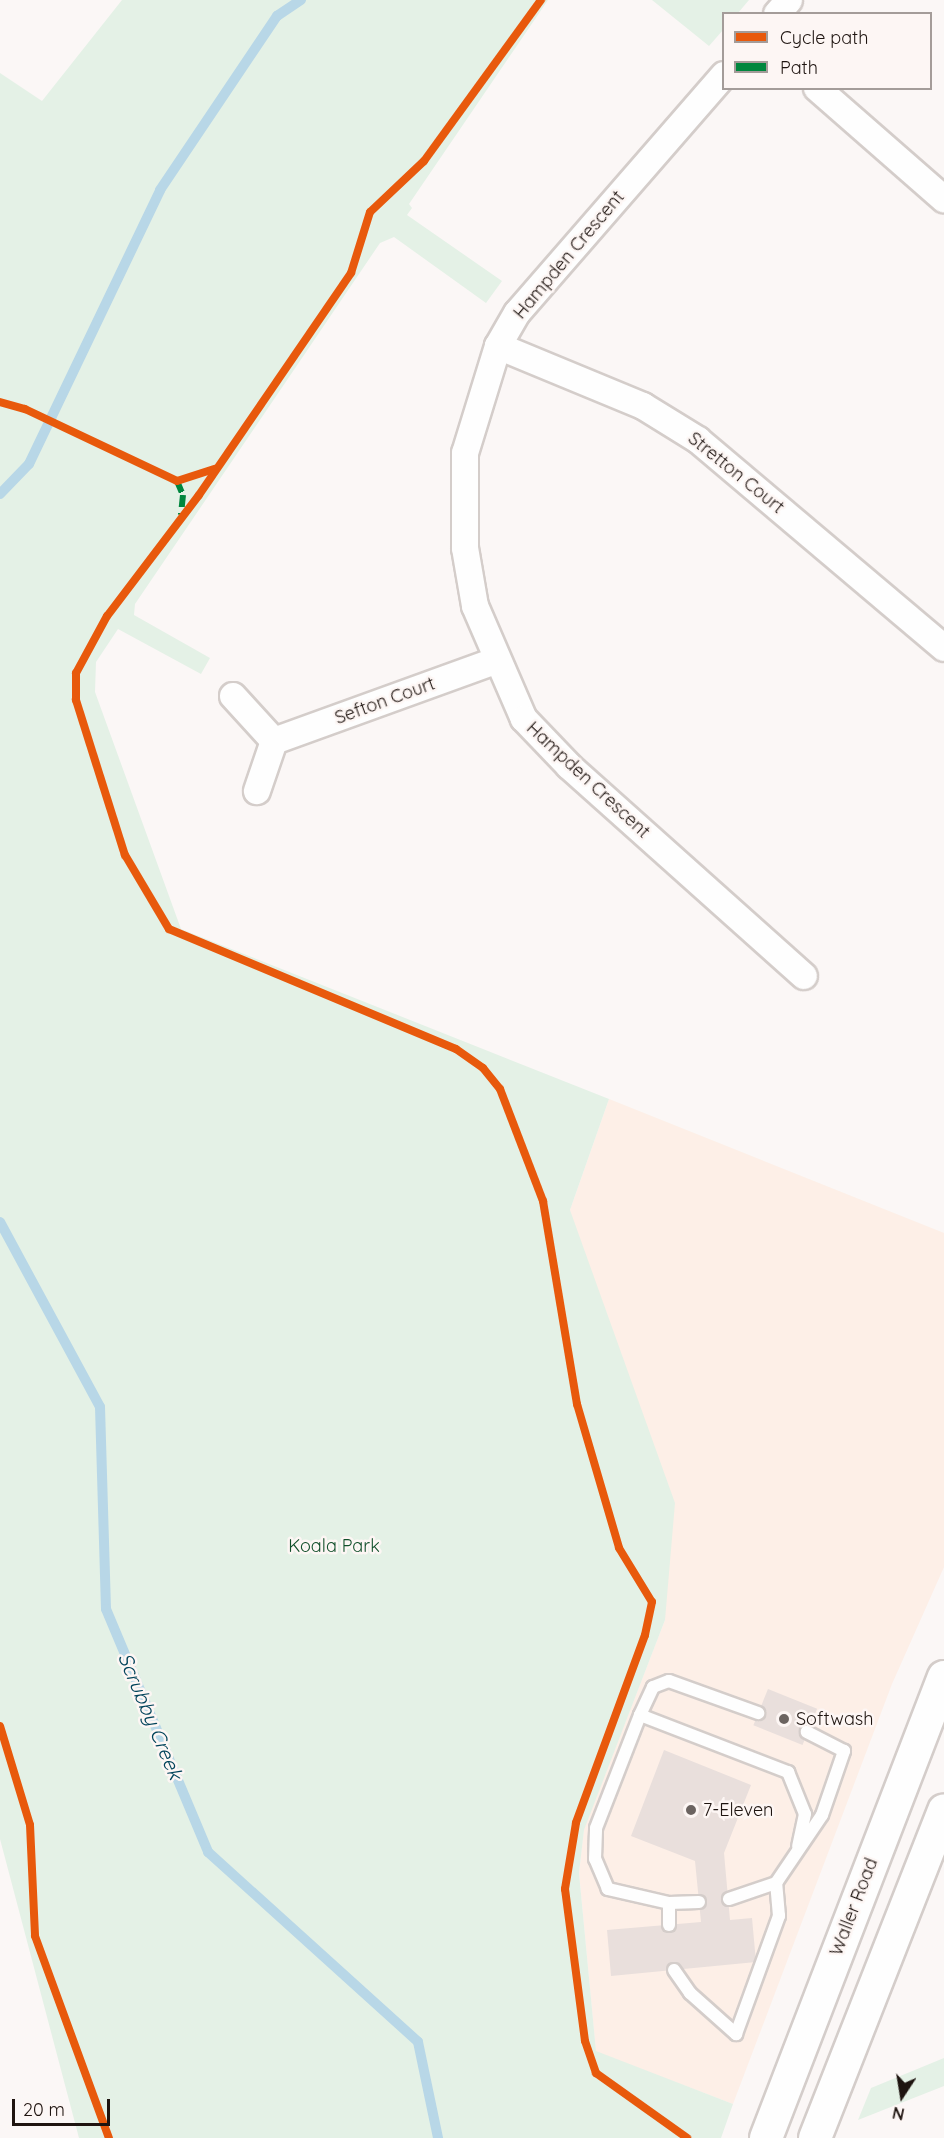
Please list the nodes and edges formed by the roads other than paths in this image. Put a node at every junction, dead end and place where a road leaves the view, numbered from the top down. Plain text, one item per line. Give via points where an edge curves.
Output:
1 (789, 0) edge
2 (779, 12) edge
3 (722, 76) edge
4 (819, 90) edge
5 (944, 199) edge
6 (498, 346) junction
7 (944, 648) edge
8 (495, 661) junction
9 (233, 696) dead end
10 (274, 741) junction
11 (256, 791) dead end
12 (804, 976) dead end
13 (944, 1677) edge
14 (758, 1713) dead end
15 (640, 1715) junction
16 (807, 1732) dead end
17 (944, 1810) edge
18 (798, 1846) junction
19 (872, 1860) junction
20 (917, 1877) junction
21 (776, 1884) junction
22 (729, 1899) dead end
23 (699, 1902) dead end
24 (669, 1903) junction
25 (669, 1925) dead end
26 (674, 1970) dead end
27 (766, 2138) edge
28 (815, 2138) edge

1 - 2 street
3 - 6 street, Hampden Crescent via 516,313
4 - 5 street
6 - 7 street, Stretton Court via 643,406 698,440
6 - 8 street, Hampden Crescent via 465,453 463,504 476,606
8 - 10 street, Sefton Court
8 - 12 street, Hampden Crescent via 524,719 569,766
9 - 10 street
10 - 11 street
13 - 19 street, Waller Road
14 - 15 lane via 669,1681 653,1686
15 - 18 lane via 788,1772 805,1814
15 - 24 lane via 596,1828 595,1859 608,1889
16 - 18 lane via 839,1744 845,1759 822,1815
17 - 20 street
18 - 21 lane
19 - 20 street
19 - 27 street, Waller Road
20 - 28 street
21 - 22 lane
21 - 26 lane via 779,1916 736,2034 690,1993
23 - 24 lane
24 - 25 lane

